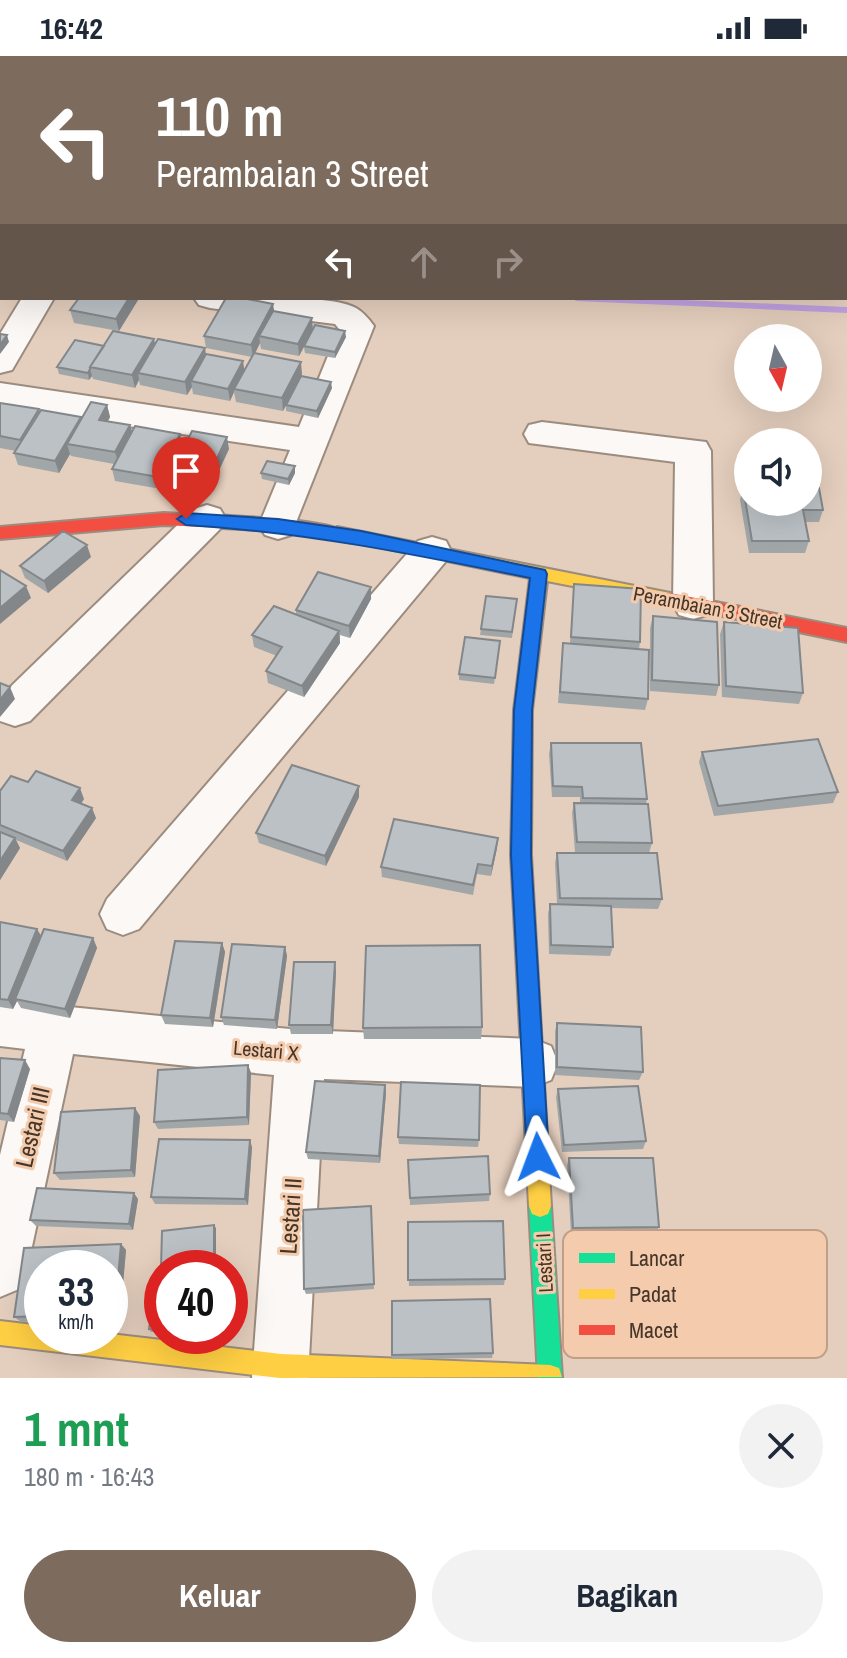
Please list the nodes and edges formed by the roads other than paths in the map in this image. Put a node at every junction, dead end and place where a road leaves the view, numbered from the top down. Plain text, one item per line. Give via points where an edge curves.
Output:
1 (37, 300) edge
2 (226, 300) edge
3 (0, 362) edge
4 (0, 395) edge
5 (542, 434) dead end
6 (311, 441) junction
7 (207, 519) junction
8 (278, 525) junction
9 (0, 533) edge
10 (432, 551) junction
11 (539, 574) junction
12 (693, 604) junction
13 (847, 635) edge
14 (15, 709) dead end
15 (123, 914) dead end
16 (0, 1023) edge
17 (54, 1030) junction
18 (300, 1054) junction
19 (533, 1063) junction
20 (0, 1270) edge
21 (0, 1333) edge
22 (281, 1372) edge
23 (550, 1378) edge

1 - 3 street
2 - 6 street via 344,315 357,326
4 - 6 street
5 - 12 street via 693,451
6 - 8 street
7 - 8 street, Perambaian 3 Street
7 - 9 street, Perambaian 3 Street
7 - 14 street
8 - 10 street, Perambaian 3 Street
10 - 11 street, Perambaian 3 Street
10 - 15 street
11 - 12 street, Perambaian 3 Street
11 - 19 street, Lestari I via 523,710 521,855
12 - 13 street, Perambaian 3 Street
16 - 17 street, Lestari X
17 - 18 street, Lestari X
17 - 20 street, Lestari III
18 - 19 street, Lestari X
18 - 22 street, Lestari II
19 - 23 street, Lestari I
21 - 22 street
22 - 23 street

